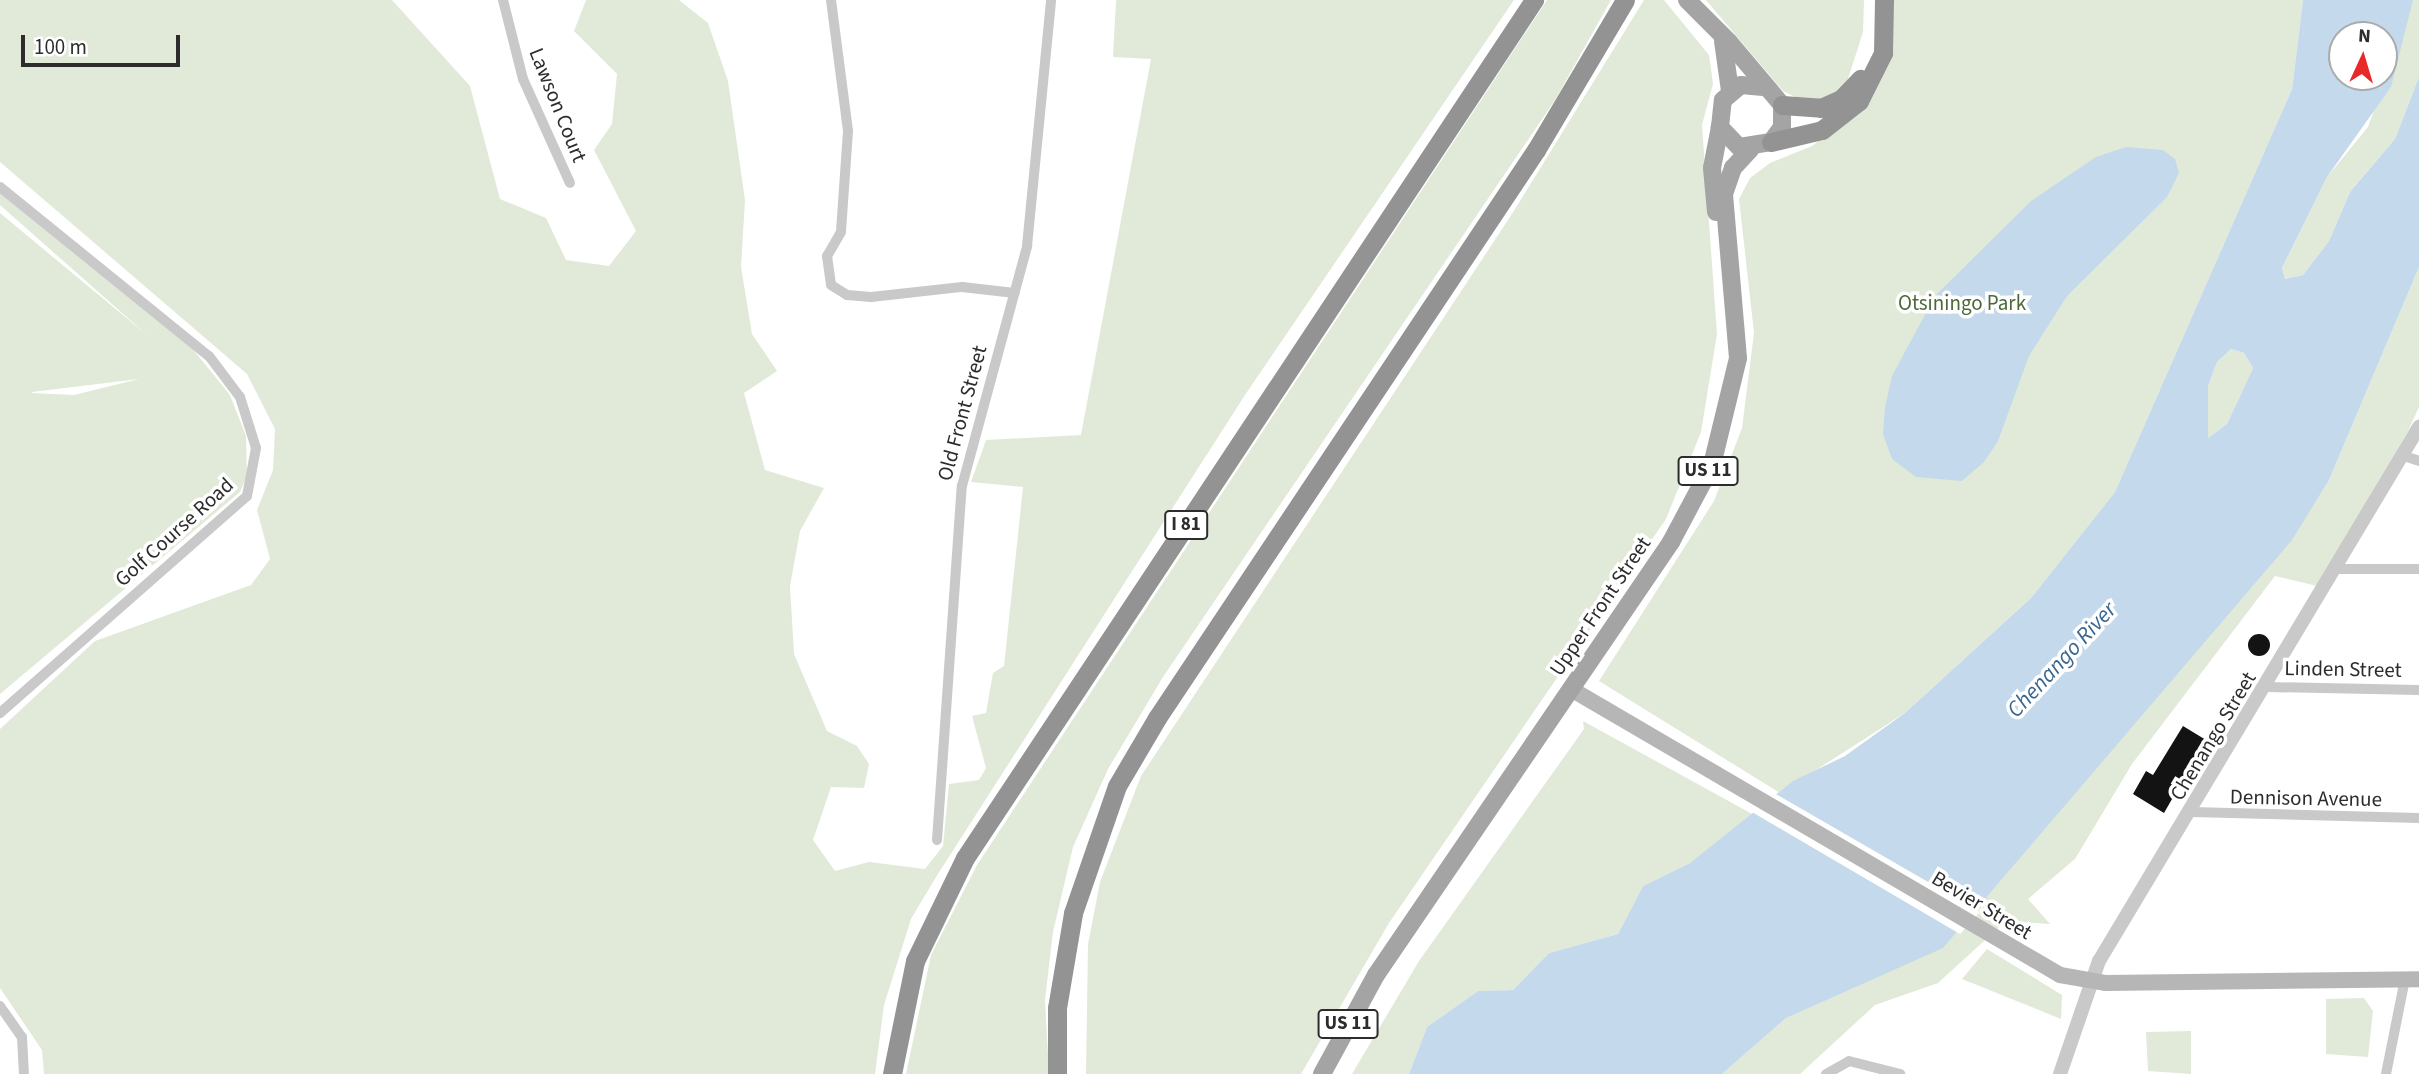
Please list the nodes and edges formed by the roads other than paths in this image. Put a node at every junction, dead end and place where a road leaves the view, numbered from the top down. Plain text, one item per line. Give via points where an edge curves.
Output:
1 (503, 0) edge
2 (831, 0) edge
3 (1051, 0) edge
4 (1534, 0) edge
5 (1687, 0) edge
6 (1872, 0) edge
7 (1884, 0) edge
8 (1624, 2) edge
9 (1723, 41) junction
10 (1766, 87) junction
11 (1730, 91) junction
12 (1782, 105) junction
13 (1720, 127) junction
14 (1772, 142) junction
15 (1751, 149) junction
16 (569, 183) dead end
17 (0, 187) edge
18 (1723, 220) junction
19 (1014, 293) junction
20 (2419, 427) edge
21 (2404, 456) junction
22 (2419, 461) edge
23 (2337, 569) junction
24 (2419, 569) edge
25 (2267, 687) junction
26 (1571, 689) junction
27 (2419, 690) edge
28 (0, 713) edge
29 (2192, 812) junction
30 (2419, 818) edge
31 (937, 840) dead end
32 (1070, 932) junction
33 (2412, 979) edge
34 (2090, 980) junction
35 (0, 1006) edge
36 (24, 1074) edge
37 (892, 1074) edge
38 (1057, 1074) edge
39 (1069, 1074) edge
40 (1322, 1074) edge
41 (1826, 1074) edge
42 (1900, 1074) edge
43 (2060, 1074) edge
44 (2386, 1074) edge

1 - 16 street, Lawson Court via 523,79
2 - 19 street via 848,131 841,232 827,256 831,285 847,295 871,298 962,287
3 - 19 street, Old Front Street via 1035,199
4 - 37 highway, I 81 via 965,858 915,961
5 - 9 main road
6 - 12 highway via 1875,30 1858,83 1821,108
7 - 14 highway via 1882,53 1859,101 1822,130
8 - 32 highway via 1536,150 1147,734 1102,821
9 - 10 main road
9 - 11 main road, Upper Front Street / US 11
10 - 11 main road via 1747,84
10 - 12 main road
11 - 13 main road, Upper Front Street / US 11 via 1720,108
12 - 14 main road via 1782,127
13 - 15 main road via 1733,144
13 - 18 main road, Upper Front Street / US 11 via 1712,182
14 - 15 main road
15 - 18 main road, Upper Front Street / US 11 via 1729,177
17 - 28 street, Golf Course Road via 209,356 240,397 256,447 247,496
18 - 26 main road, Upper Front Street / US 11 via 1739,326 1718,447 1671,542
19 - 31 street, Old Front Street via 962,486
20 - 21 street, Chenango Street
21 - 22 street
21 - 23 street, Chenango Street
23 - 24 street
23 - 25 street, Chenango Street
25 - 27 street, Linden Street
25 - 29 street, Chenango Street
26 - 34 main road, Bevier Street via 2060,975
26 - 40 main road, Upper Front Street / US 11 via 1376,975
29 - 30 street, Dennison Avenue
29 - 34 street, Chenango Street
32 - 38 highway via 1057,1008
32 - 39 highway
33 - 34 main road, Bevier Street
33 - 44 street
34 - 43 street, Chenango Street
35 - 36 street via 22,1037
41 - 42 street via 1842,1063

